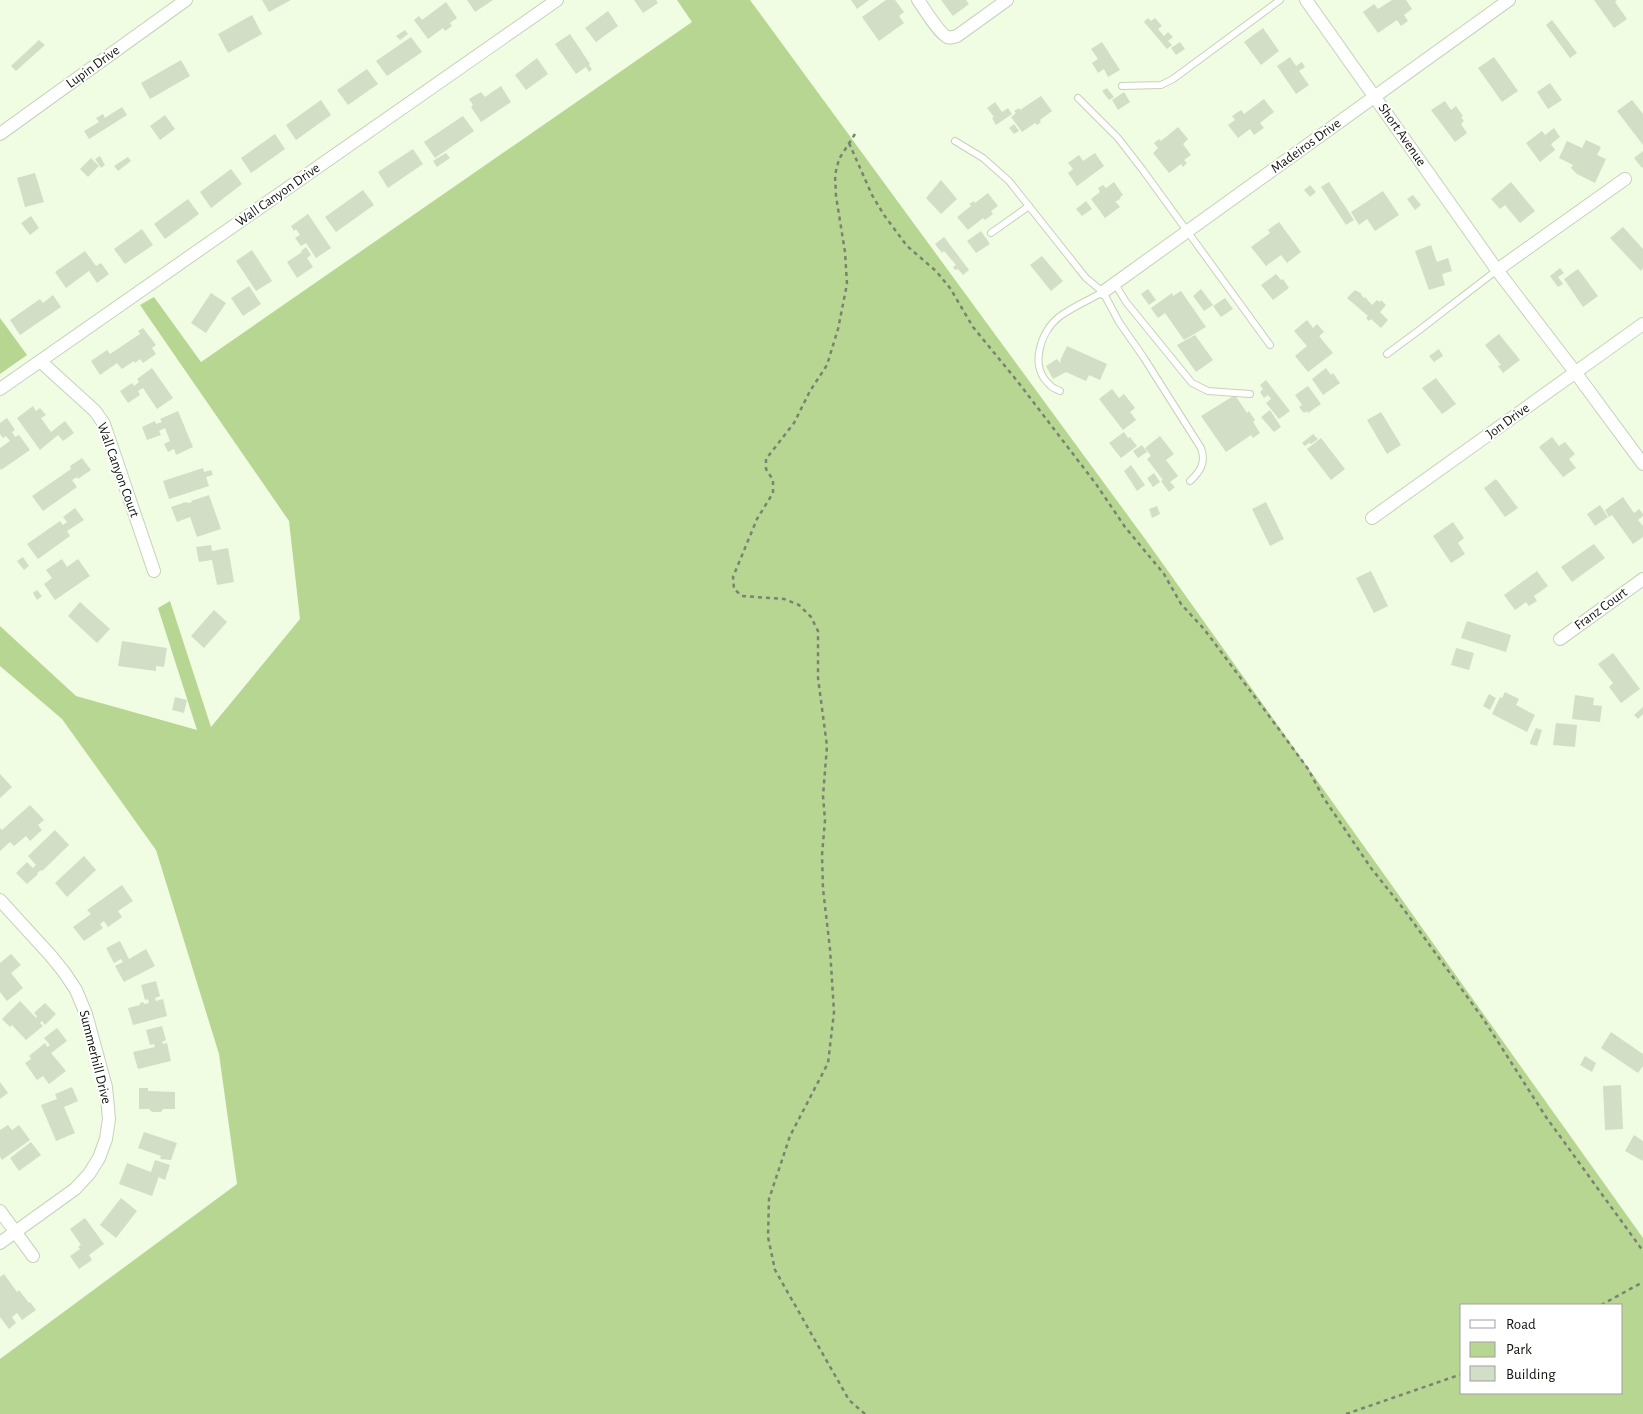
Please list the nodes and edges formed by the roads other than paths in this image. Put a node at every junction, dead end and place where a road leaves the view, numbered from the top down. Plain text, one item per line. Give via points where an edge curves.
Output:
1 (186, 0) edge
2 (557, 0) edge
3 (918, 0) edge
4 (1007, 0) edge
5 (1280, 0) edge
6 (1306, 0) edge
7 (1509, 0) edge
8 (1122, 86) dead end
9 (1375, 96) junction
10 (1078, 98) dead end
11 (0, 134) edge
12 (956, 141) dead end
13 (1625, 179) dead end
14 (1029, 206) junction
15 (1187, 232) junction
16 (991, 233) dead end
17 (1497, 270) junction
18 (1114, 284) junction
19 (1103, 292) junction
20 (1643, 324) edge
21 (1270, 345) dead end
22 (1387, 354) dead end
23 (40, 361) junction
24 (1576, 372) junction
25 (0, 389) edge
26 (1060, 391) dead end
27 (1250, 394) dead end
28 (1643, 464) edge
29 (1190, 481) dead end
30 (1372, 518) dead end
31 (154, 571) dead end
32 (1643, 579) edge
33 (1560, 639) dead end
34 (0, 900) edge
35 (0, 1210) edge
36 (16, 1232) junction
37 (0, 1243) edge
38 (33, 1256) dead end

1 - 11 street, Lupin Drive
2 - 23 street, Wall Canyon Drive
3 - 4 street via 947,38 957,36
5 - 8 lane via 1173,79 1161,85
6 - 9 street, Short Avenue
7 - 9 street, Madeiros Drive
9 - 15 street, Madeiros Drive
9 - 17 street, Short Avenue
10 - 15 lane via 1118,138
12 - 14 lane via 996,169
13 - 17 street
14 - 16 lane
14 - 19 lane via 1086,278
15 - 18 street, Madeiros Drive
15 - 21 lane
17 - 22 lane
17 - 24 street, Short Avenue
18 - 19 street, Madeiros Drive
18 - 27 lane via 1192,383 1208,391
19 - 26 lane via 1057,318 1042,338 1038,350 1039,366 1049,384
19 - 29 lane via 1201,448 1202,467
20 - 24 street, Jon Drive
23 - 25 street, Wall Canyon Drive
23 - 31 street, Wall Canyon Court via 95,411 104,424
24 - 28 street, Short Avenue
24 - 30 street, Jon Drive
32 - 33 street, Franz Court
34 - 36 street, Summerhill Drive via 51,956 76,990 86,1014 108,1099 109,1119 106,1139 89,1174 75,1189
35 - 36 street
36 - 37 street, Summerhill Drive
36 - 38 street

